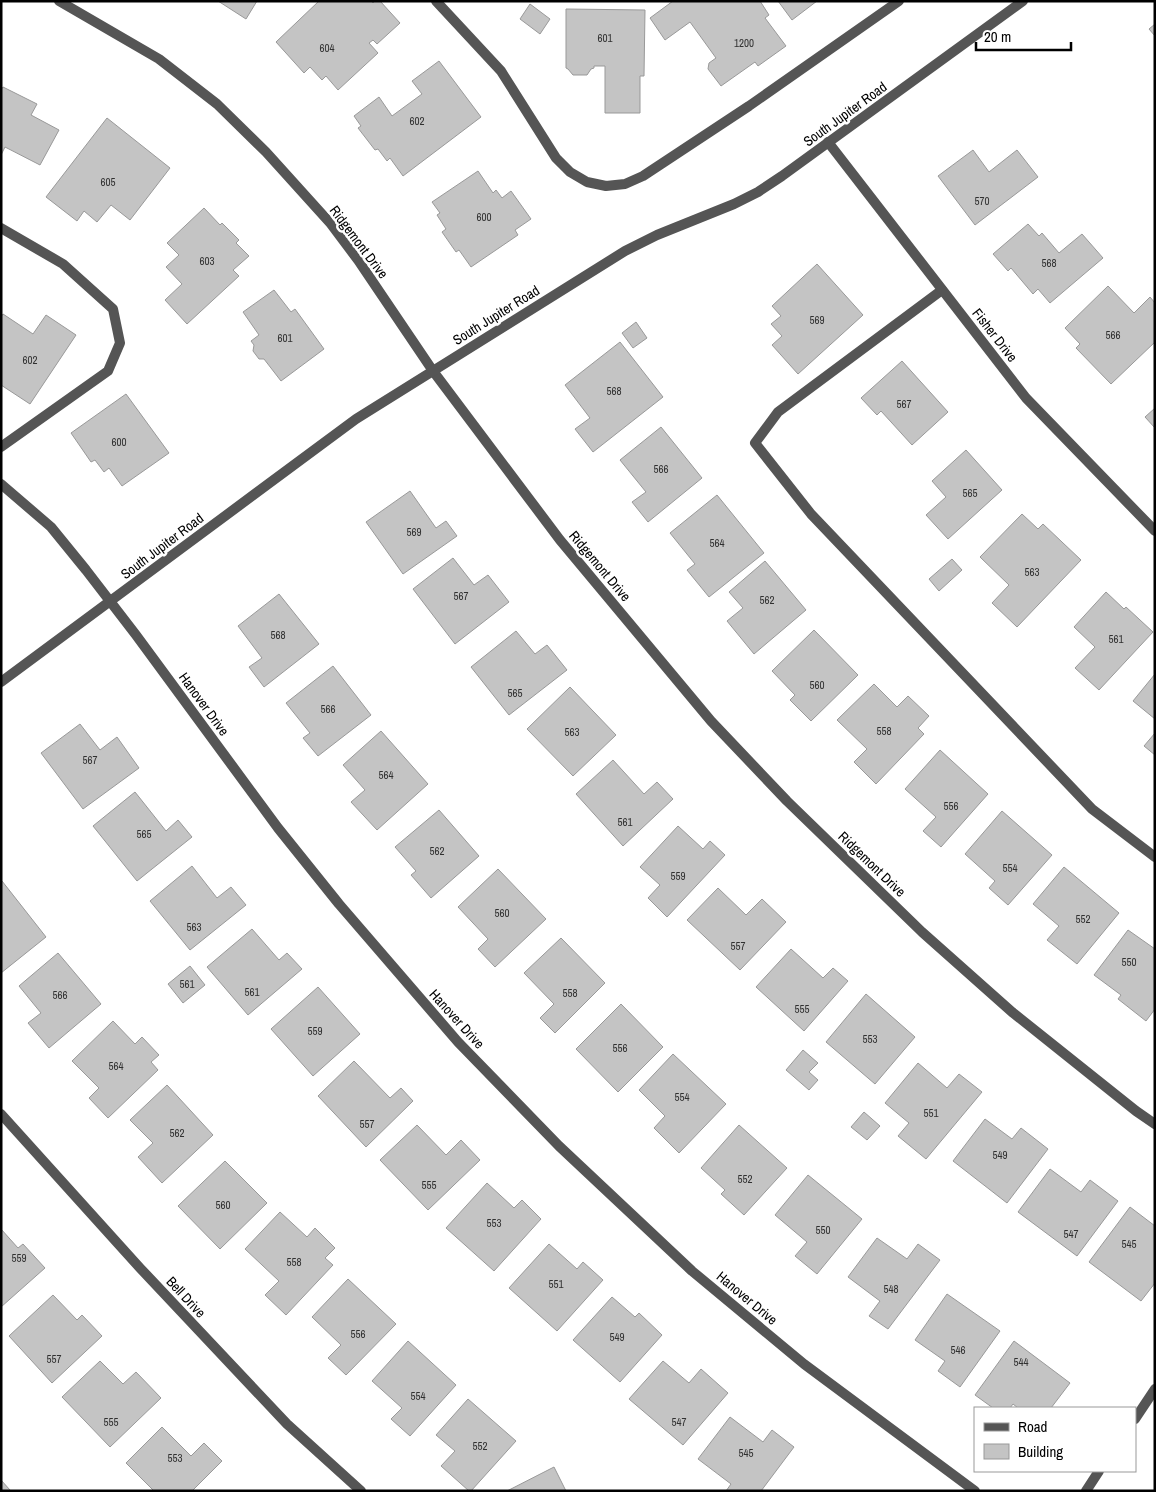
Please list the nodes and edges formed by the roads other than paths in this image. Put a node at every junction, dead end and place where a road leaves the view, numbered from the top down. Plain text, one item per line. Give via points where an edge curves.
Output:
1 (59, 1) edge
2 (436, 1) edge
3 (898, 1) edge
4 (1023, 1) edge
5 (828, 142) junction
6 (1, 228) edge
7 (942, 290) junction
8 (433, 371) junction
9 (1, 447) edge
10 (1, 484) edge
11 (1155, 531) edge
12 (111, 601) junction
13 (1, 682) edge
14 (1155, 857) edge
15 (1, 1114) edge
16 (1155, 1124) edge
17 (1155, 1389) edge
18 (1136, 1418) edge
19 (1098, 1472) edge
20 (361, 1491) edge
21 (976, 1491) edge
22 (1086, 1491) edge

1 - 8 street, Ridgemont Drive via 159,59 216,104 266,152 331,224
2 - 3 street via 501,71 556,158 587,182 606,186 625,184 643,176
4 - 5 street, South Jupiter Road
5 - 7 street, Fisher Drive
5 - 8 street, South Jupiter Road via 758,192 625,251
6 - 9 street via 63,264 113,309 120,343 108,371
7 - 11 street, Fisher Drive via 1026,398
7 - 14 street via 778,412 756,443 811,514 1092,809
8 - 12 street, South Jupiter Road via 356,419
8 - 16 street, Ridgemont Drive via 560,540 711,720 787,801 922,932 1012,1012
10 - 12 street, Hanover Drive via 51,527
12 - 13 street, South Jupiter Road
12 - 21 street, Hanover Drive via 338,904 458,1042 559,1146 692,1271 804,1364
15 - 20 street, Bell Drive via 287,1424
17 - 18 street
19 - 22 street

